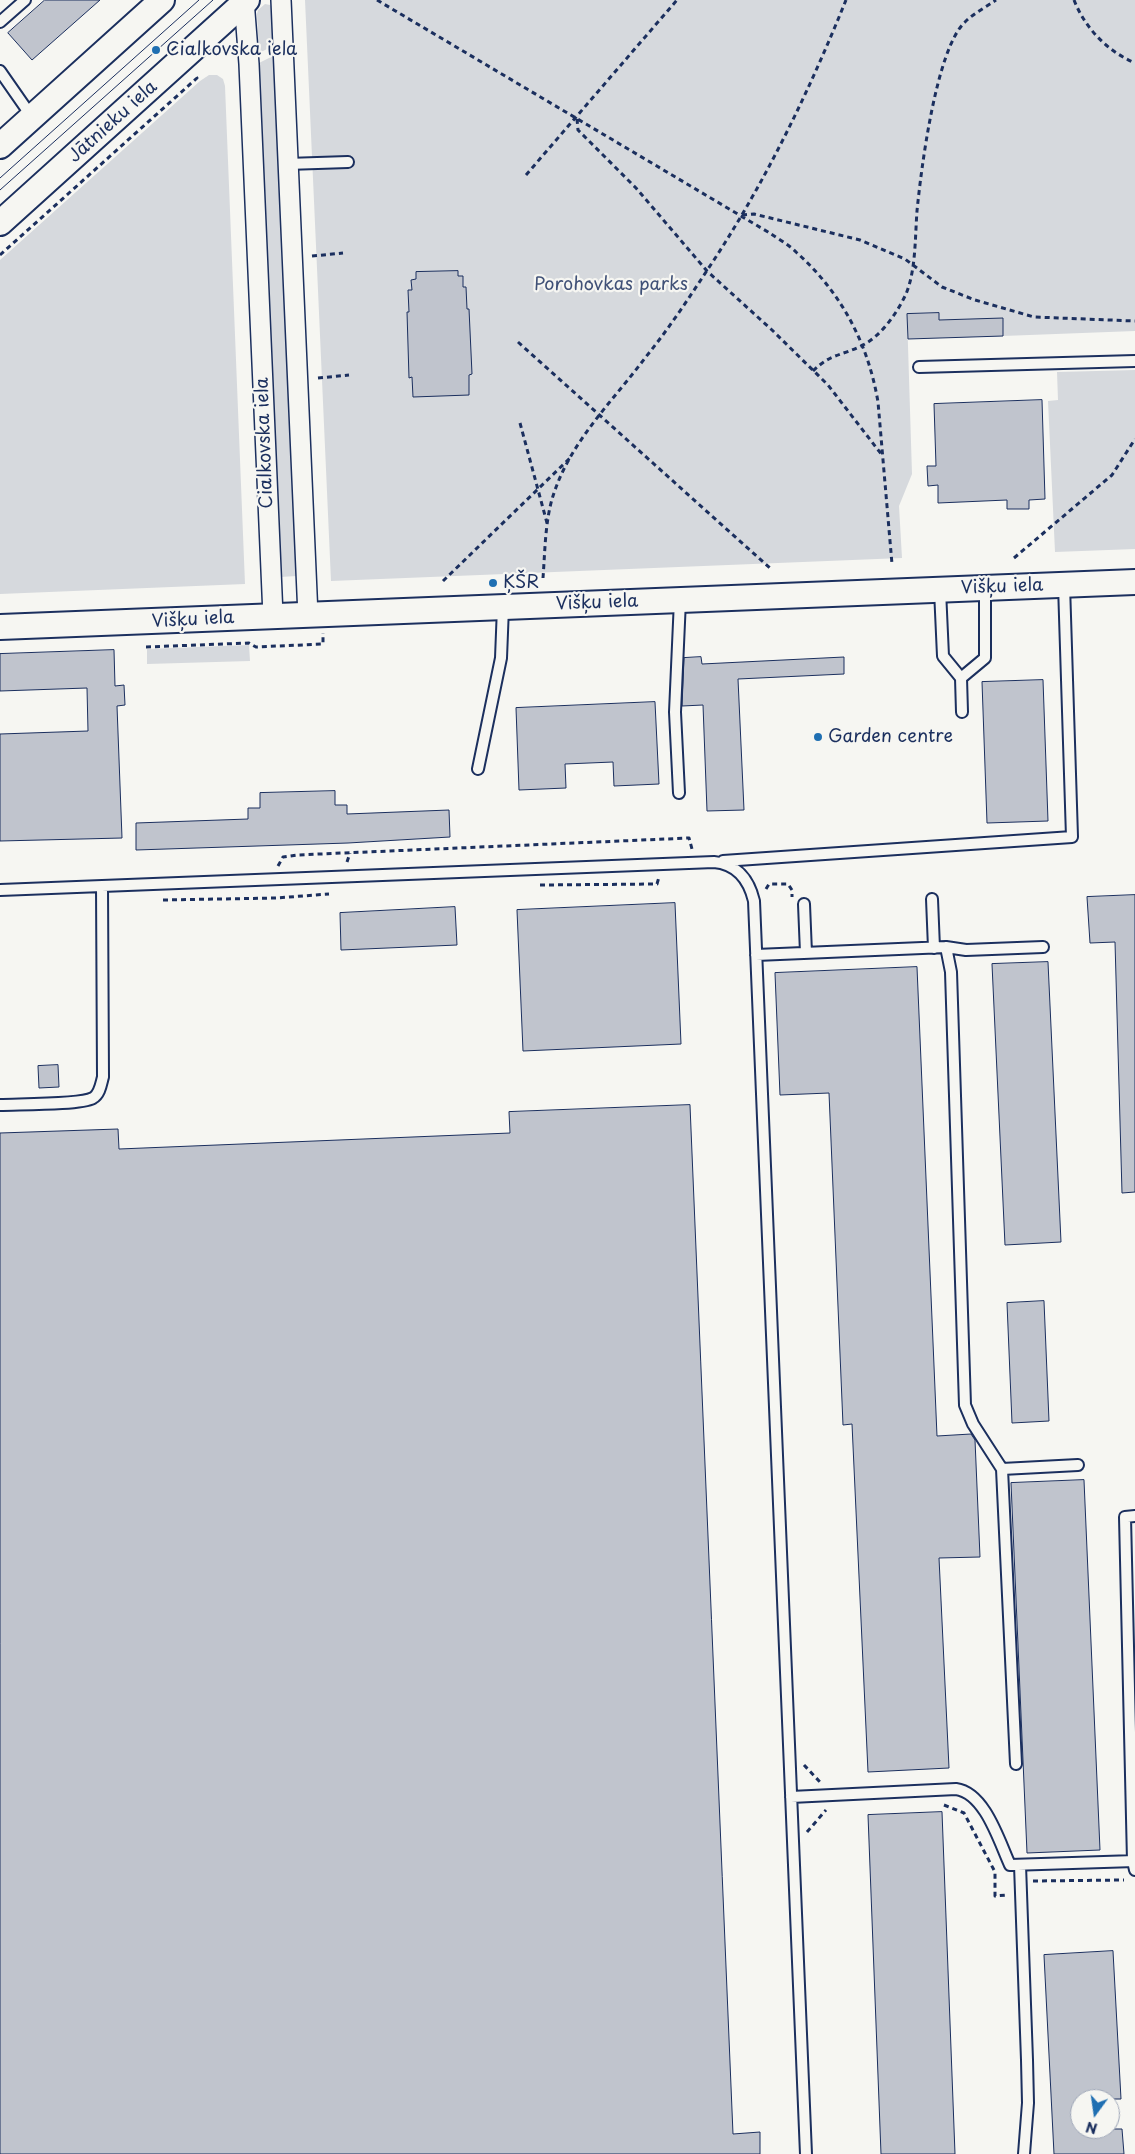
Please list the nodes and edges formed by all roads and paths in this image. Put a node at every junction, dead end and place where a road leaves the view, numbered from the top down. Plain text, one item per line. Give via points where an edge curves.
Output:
1 (25, 0) edge
2 (162, 0) edge
3 (281, 0) edge
4 (377, 0) edge
5 (677, 0) edge
6 (846, 0) edge
7 (996, 0) edge
8 (1074, 0) edge
9 (245, 1) edge
10 (0, 22) edge
11 (1135, 63) edge
12 (0, 71) edge
13 (197, 78) dead end
14 (32, 117) junction
15 (577, 118) junction
16 (0, 146) edge
17 (348, 162) dead end
18 (287, 164) junction
19 (526, 175) dead end
20 (741, 215) junction
21 (0, 222) edge
22 (343, 253) dead end
23 (0, 255) edge
24 (312, 256) dead end
25 (912, 265) junction
26 (707, 272) junction
27 (1135, 321) edge
28 (518, 342) dead end
29 (863, 345) junction
30 (1135, 361) edge
31 (919, 366) dead end
32 (813, 371) junction
33 (348, 375) dead end
34 (318, 378) dead end
35 (598, 415) junction
36 (520, 423) dead end
37 (1135, 440) edge
38 (572, 455) junction
39 (883, 456) junction
40 (538, 488) junction
41 (548, 526) junction
42 (1014, 558) dead end
43 (892, 564) dead end
44 (771, 569) dead end
45 (543, 578) dead end
46 (443, 581) dead end
47 (1135, 582) edge
48 (1064, 585) junction
49 (984, 588) junction
50 (940, 590) junction
51 (680, 600) junction
52 (503, 607) junction
53 (272, 616) junction
54 (308, 616) junction
55 (0, 627) edge
56 (324, 644) dead end
57 (146, 647) dead end
58 (961, 678) junction
59 (962, 712) dead end
60 (478, 769) dead end
61 (679, 792) dead end
62 (350, 852) junction
63 (694, 855) dead end
64 (714, 862) junction
65 (345, 867) dead end
66 (285, 869) dead end
67 (761, 881) dead end
68 (102, 886) junction
69 (766, 888) junction
70 (0, 890) edge
71 (765, 898) dead end
72 (792, 899) dead end
73 (932, 899) dead end
74 (804, 904) dead end
75 (946, 947) junction
76 (934, 948) junction
77 (1043, 948) dead end
78 (806, 953) junction
79 (756, 955) junction
80 (0, 1105) edge
81 (1078, 1465) dead end
82 (1002, 1469) junction
83 (1135, 1516) edge
84 (1016, 1764) dead end
85 (791, 1797) junction
86 (940, 1803) dead end
87 (1134, 1864) edge
88 (1020, 1865) junction
89 (1126, 1880) dead end
90 (1022, 1881) junction
91 (806, 2154) edge
92 (1024, 2154) edge

1 - 10 lane
2 - 14 street
3 - 18 street, Cialkovska iela
4 - 15 path
5 - 15 path
6 - 20 path via 794,118
7 - 25 path via 964,22 953,40 939,78 926,141
8 - 11 path via 1089,29 1124,58
9 - 21 street, Jātnieku iela
9 - 53 street, Cialkovska iela
12 - 14 lane
13 - 23 path
14 - 16 street
15 - 19 path
15 - 20 path
15 - 26 path via 578,130 636,188
17 - 18 lane
18 - 54 street, Cialkovska iela
20 - 25 path via 754,214 860,240
20 - 26 path
20 - 29 path via 796,252 827,285 851,320
22 - 24 path
25 - 27 path via 942,287 1034,317
25 - 29 path via 906,293 893,315 877,336
26 - 32 path
26 - 35 path via 645,358
28 - 35 path
29 - 32 path via 830,357
29 - 39 path via 874,378
30 - 31 lane
32 - 39 path via 828,385
33 - 34 path
35 - 38 path
35 - 44 path
36 - 40 path
37 - 42 path via 1112,475
38 - 40 path
38 - 41 path via 553,496
39 - 43 path
40 - 41 path
40 - 46 path
41 - 45 path
47 - 48 street, Višķu iela
48 - 49 street, Višķu iela
48 - 64 lane via 1072,837
49 - 50 street, Višķu iela
49 - 58 lane via 986,658
50 - 51 street, Višķu iela
50 - 58 lane via 944,656
51 - 52 street, Višķu iela
51 - 61 lane via 675,712
52 - 54 street, Višķu iela
52 - 60 lane via 502,658
53 - 54 street, Višķu iela
53 - 55 street, Višķu iela
56 - 57 path
58 - 59 lane
62 - 63 path via 689,838
62 - 65 path
62 - 66 path via 283,857 277,868
64 - 68 lane
64 - 79 lane via 738,871 751,888
67 - 69 path
68 - 70 lane
68 - 80 lane via 103,1078 99,1092 94,1098 74,1102
69 - 71 path
69 - 72 path via 769,884 788,884
73 - 76 lane
74 - 78 lane
75 - 76 lane
75 - 77 lane via 966,950
75 - 82 lane via 951,972 966,1405 973,1424
76 - 78 lane
78 - 79 lane
79 - 85 lane
81 - 82 lane
82 - 84 lane
83 - 87 lane via 1125,1517
85 - 88 lane via 964,1790 978,1801 1010,1865
85 - 91 lane
86 - 90 path via 964,1813 995,1872 995,1896 1008,1895 1018,1881
87 - 88 lane
88 - 90 lane
89 - 90 path
90 - 92 lane via 1028,2103

